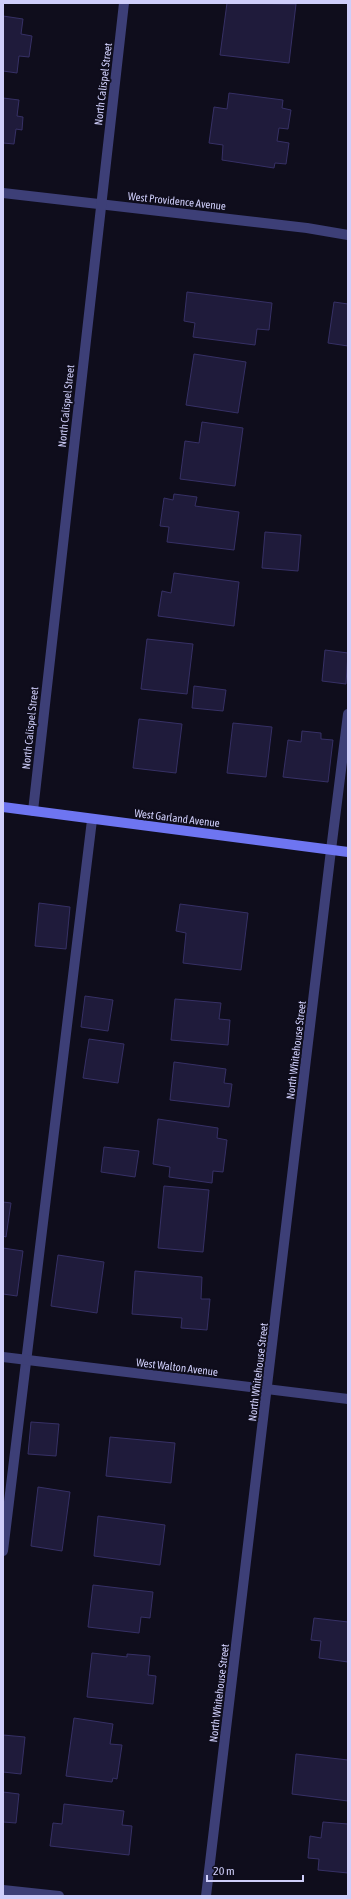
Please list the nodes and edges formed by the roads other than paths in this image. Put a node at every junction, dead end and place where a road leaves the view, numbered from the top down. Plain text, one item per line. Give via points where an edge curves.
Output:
1 (124, 3) edge
2 (3, 194) edge
3 (100, 205) junction
4 (348, 235) edge
5 (348, 714) edge
6 (3, 807) edge
7 (33, 811) junction
8 (92, 820) junction
9 (331, 850) junction
10 (348, 852) edge
11 (3, 1357) edge
12 (26, 1360) junction
13 (268, 1390) junction
14 (348, 1399) edge
15 (3, 1551) edge
16 (3, 1890) edge
17 (59, 1896) edge
18 (206, 1896) edge

1 - 3 street, North Calispel Street
2 - 3 street, West Providence Avenue
3 - 4 street, West Providence Avenue via 307,228
3 - 7 street, North Calispel Street
5 - 9 street, North Whitehouse Street
6 - 7 street, West Garland Avenue
7 - 8 street, West Garland Avenue
8 - 9 street, West Garland Avenue
8 - 12 street
9 - 10 street, West Garland Avenue
9 - 13 street, North Whitehouse Street
11 - 12 street, West Walton Avenue
12 - 13 street, West Walton Avenue
12 - 15 street
13 - 14 street, West Walton Avenue
13 - 18 street, North Whitehouse Street
16 - 17 street

